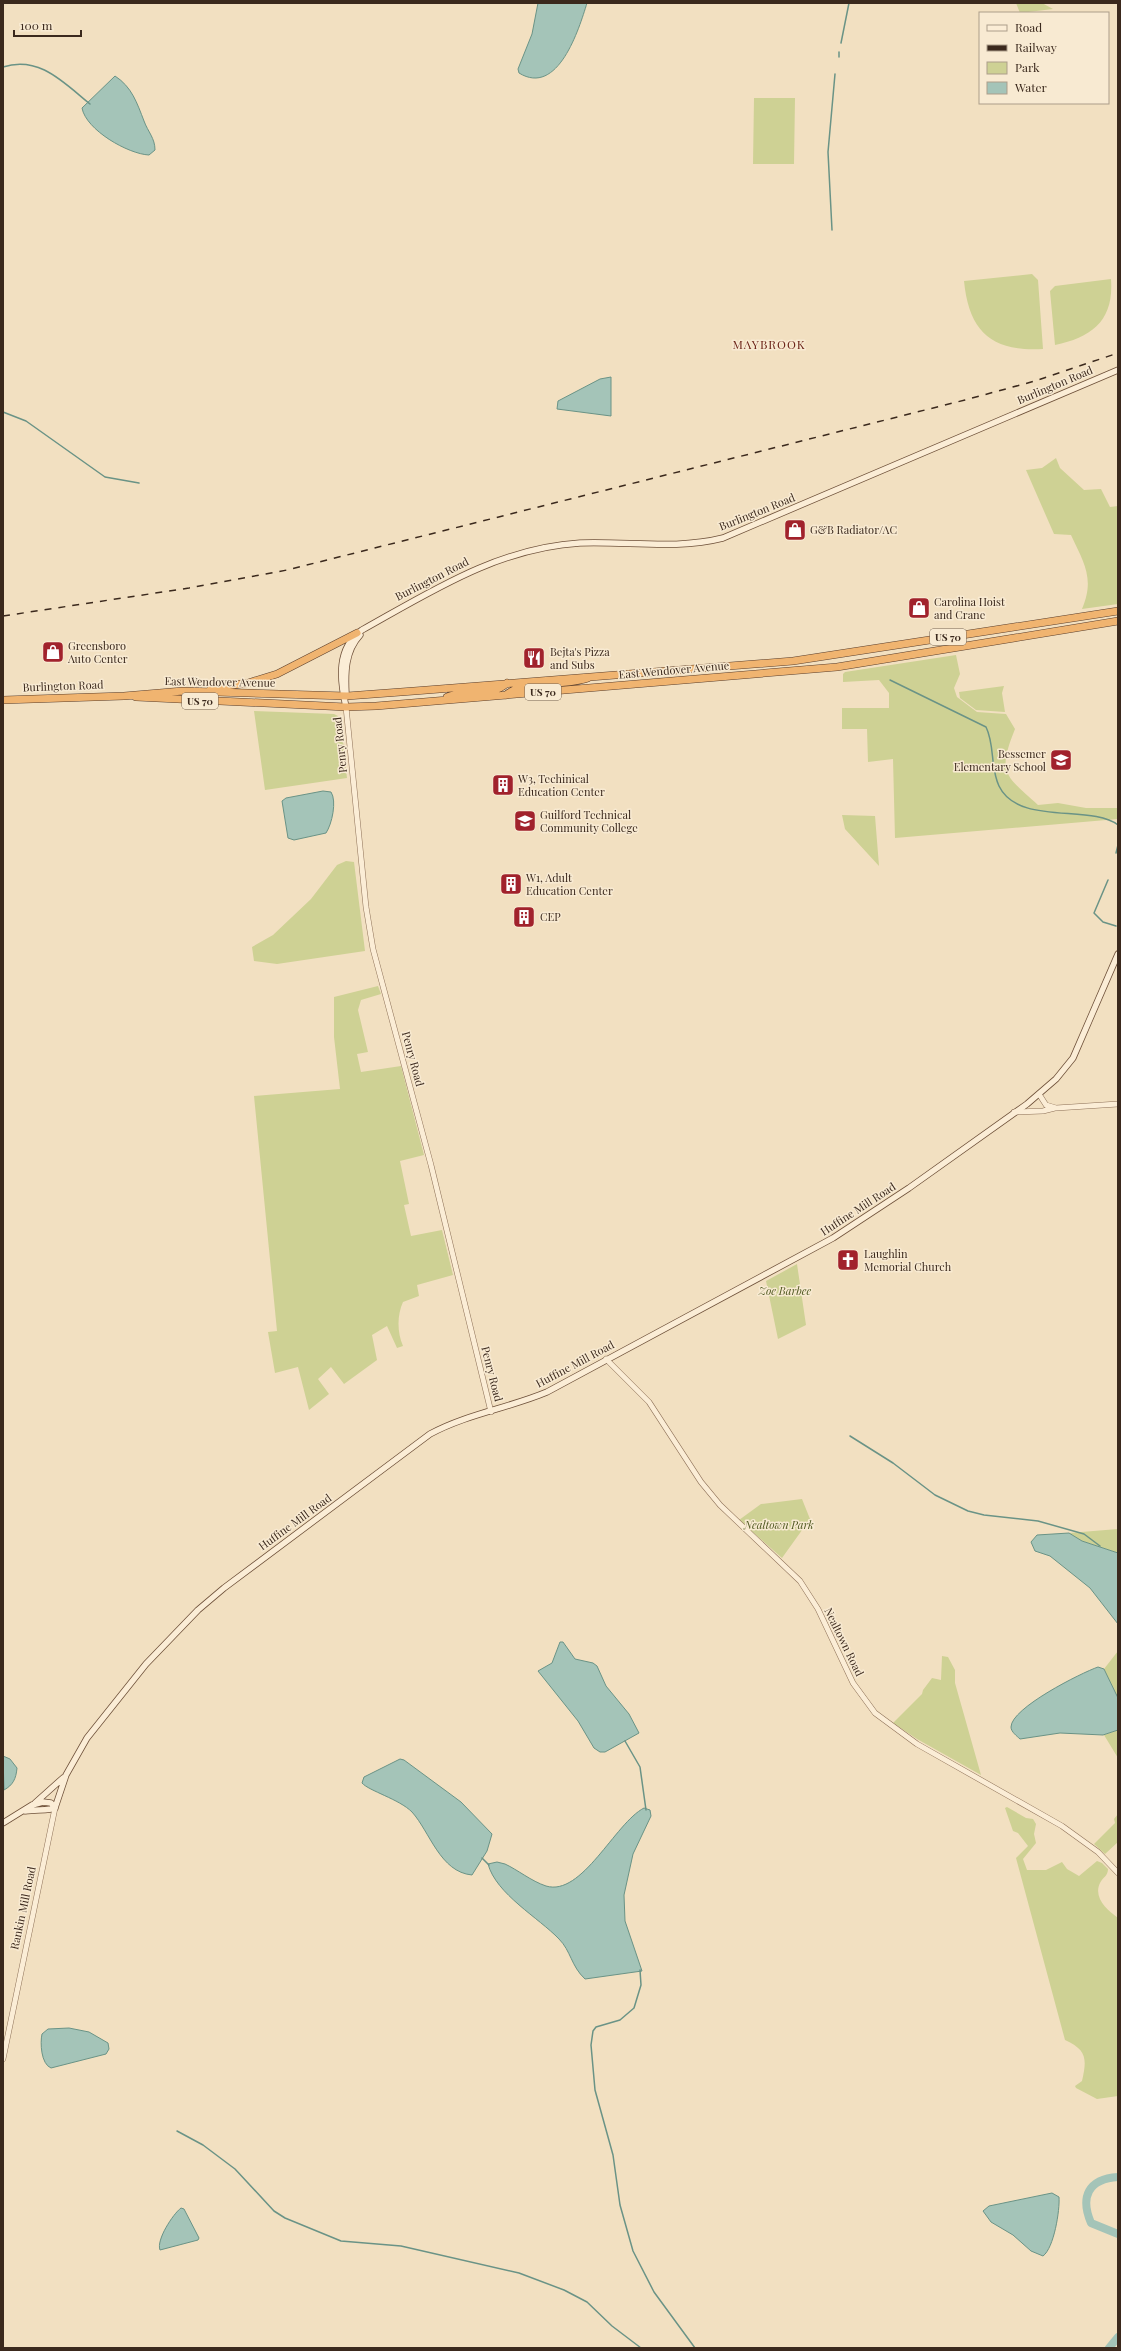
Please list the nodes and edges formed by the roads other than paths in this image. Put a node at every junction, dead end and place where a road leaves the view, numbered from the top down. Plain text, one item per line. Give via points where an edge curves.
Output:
1 (1118, 370) edge
2 (1118, 611) edge
3 (1118, 622) edge
4 (371, 624) junction
5 (357, 633) junction
6 (596, 675) junction
7 (507, 682) junction
8 (183, 691) junction
9 (345, 695) junction
10 (124, 696) junction
11 (505, 696) junction
12 (3, 700) edge
13 (441, 700) junction
14 (346, 707) junction
15 (1118, 954) edge
16 (1039, 1094) junction
17 (1118, 1104) edge
18 (1056, 1108) junction
19 (1014, 1112) junction
20 (606, 1359) junction
21 (491, 1412) junction
22 (66, 1775) junction
23 (32, 1805) junction
24 (55, 1808) junction
25 (23, 1811) junction
26 (3, 1823) edge
27 (1118, 1873) edge
28 (3, 2059) edge

1 - 4 main road, Burlington Road via 732,535 692,544 580,544 522,553 462,574
2 - 6 highway, East Wendover Avenue / US 70 via 804,659
3 - 11 highway, East Wendover Avenue / US 70 via 836,667
4 - 5 main road, Burlington Road
4 - 9 main road, Burlington Road via 357,637 348,656
5 - 8 highway via 267,678 226,687
5 - 9 main road, Burlington Road via 346,648 342,661
6 - 7 highway, East Wendover Avenue / US 70
6 - 11 highway via 578,682 513,689
7 - 9 highway, East Wendover Avenue / US 70
7 - 13 highway via 497,690 456,694
8 - 9 highway, East Wendover Avenue / US 70
8 - 10 highway, East Wendover Avenue / US 70
9 - 14 main road, Burlington Road
10 - 12 highway, Burlington Road / US 70
10 - 14 highway, East Wendover Avenue / US 70 via 154,700
11 - 13 highway, East Wendover Avenue / US 70
13 - 14 highway, East Wendover Avenue / US 70
14 - 21 street, Penry Road via 372,943 428,1152
15 - 16 main road, Huffine Mill Road via 1073,1058 1056,1079
16 - 18 street via 1046,1105
16 - 19 main road, Huffine Mill Road
17 - 18 street
18 - 19 street
19 - 20 main road, Huffine Mill Road via 909,1188 833,1238
20 - 21 main road, Huffine Mill Road via 547,1392 520,1404
20 - 27 street, Nealtown Road via 654,1409 701,1482 720,1505 800,1581 818,1609 853,1683 875,1713 917,1744 1062,1826 1098,1852
21 - 22 main road, Huffine Mill Road via 458,1420 430,1434 221,1590 164,1644 119,1696 87,1738
22 - 23 main road
22 - 24 main road, Huffine Mill Road
23 - 24 main road via 46,1802
23 - 25 main road
24 - 25 main road
24 - 28 street, Rankin Mill Road
25 - 26 main road

